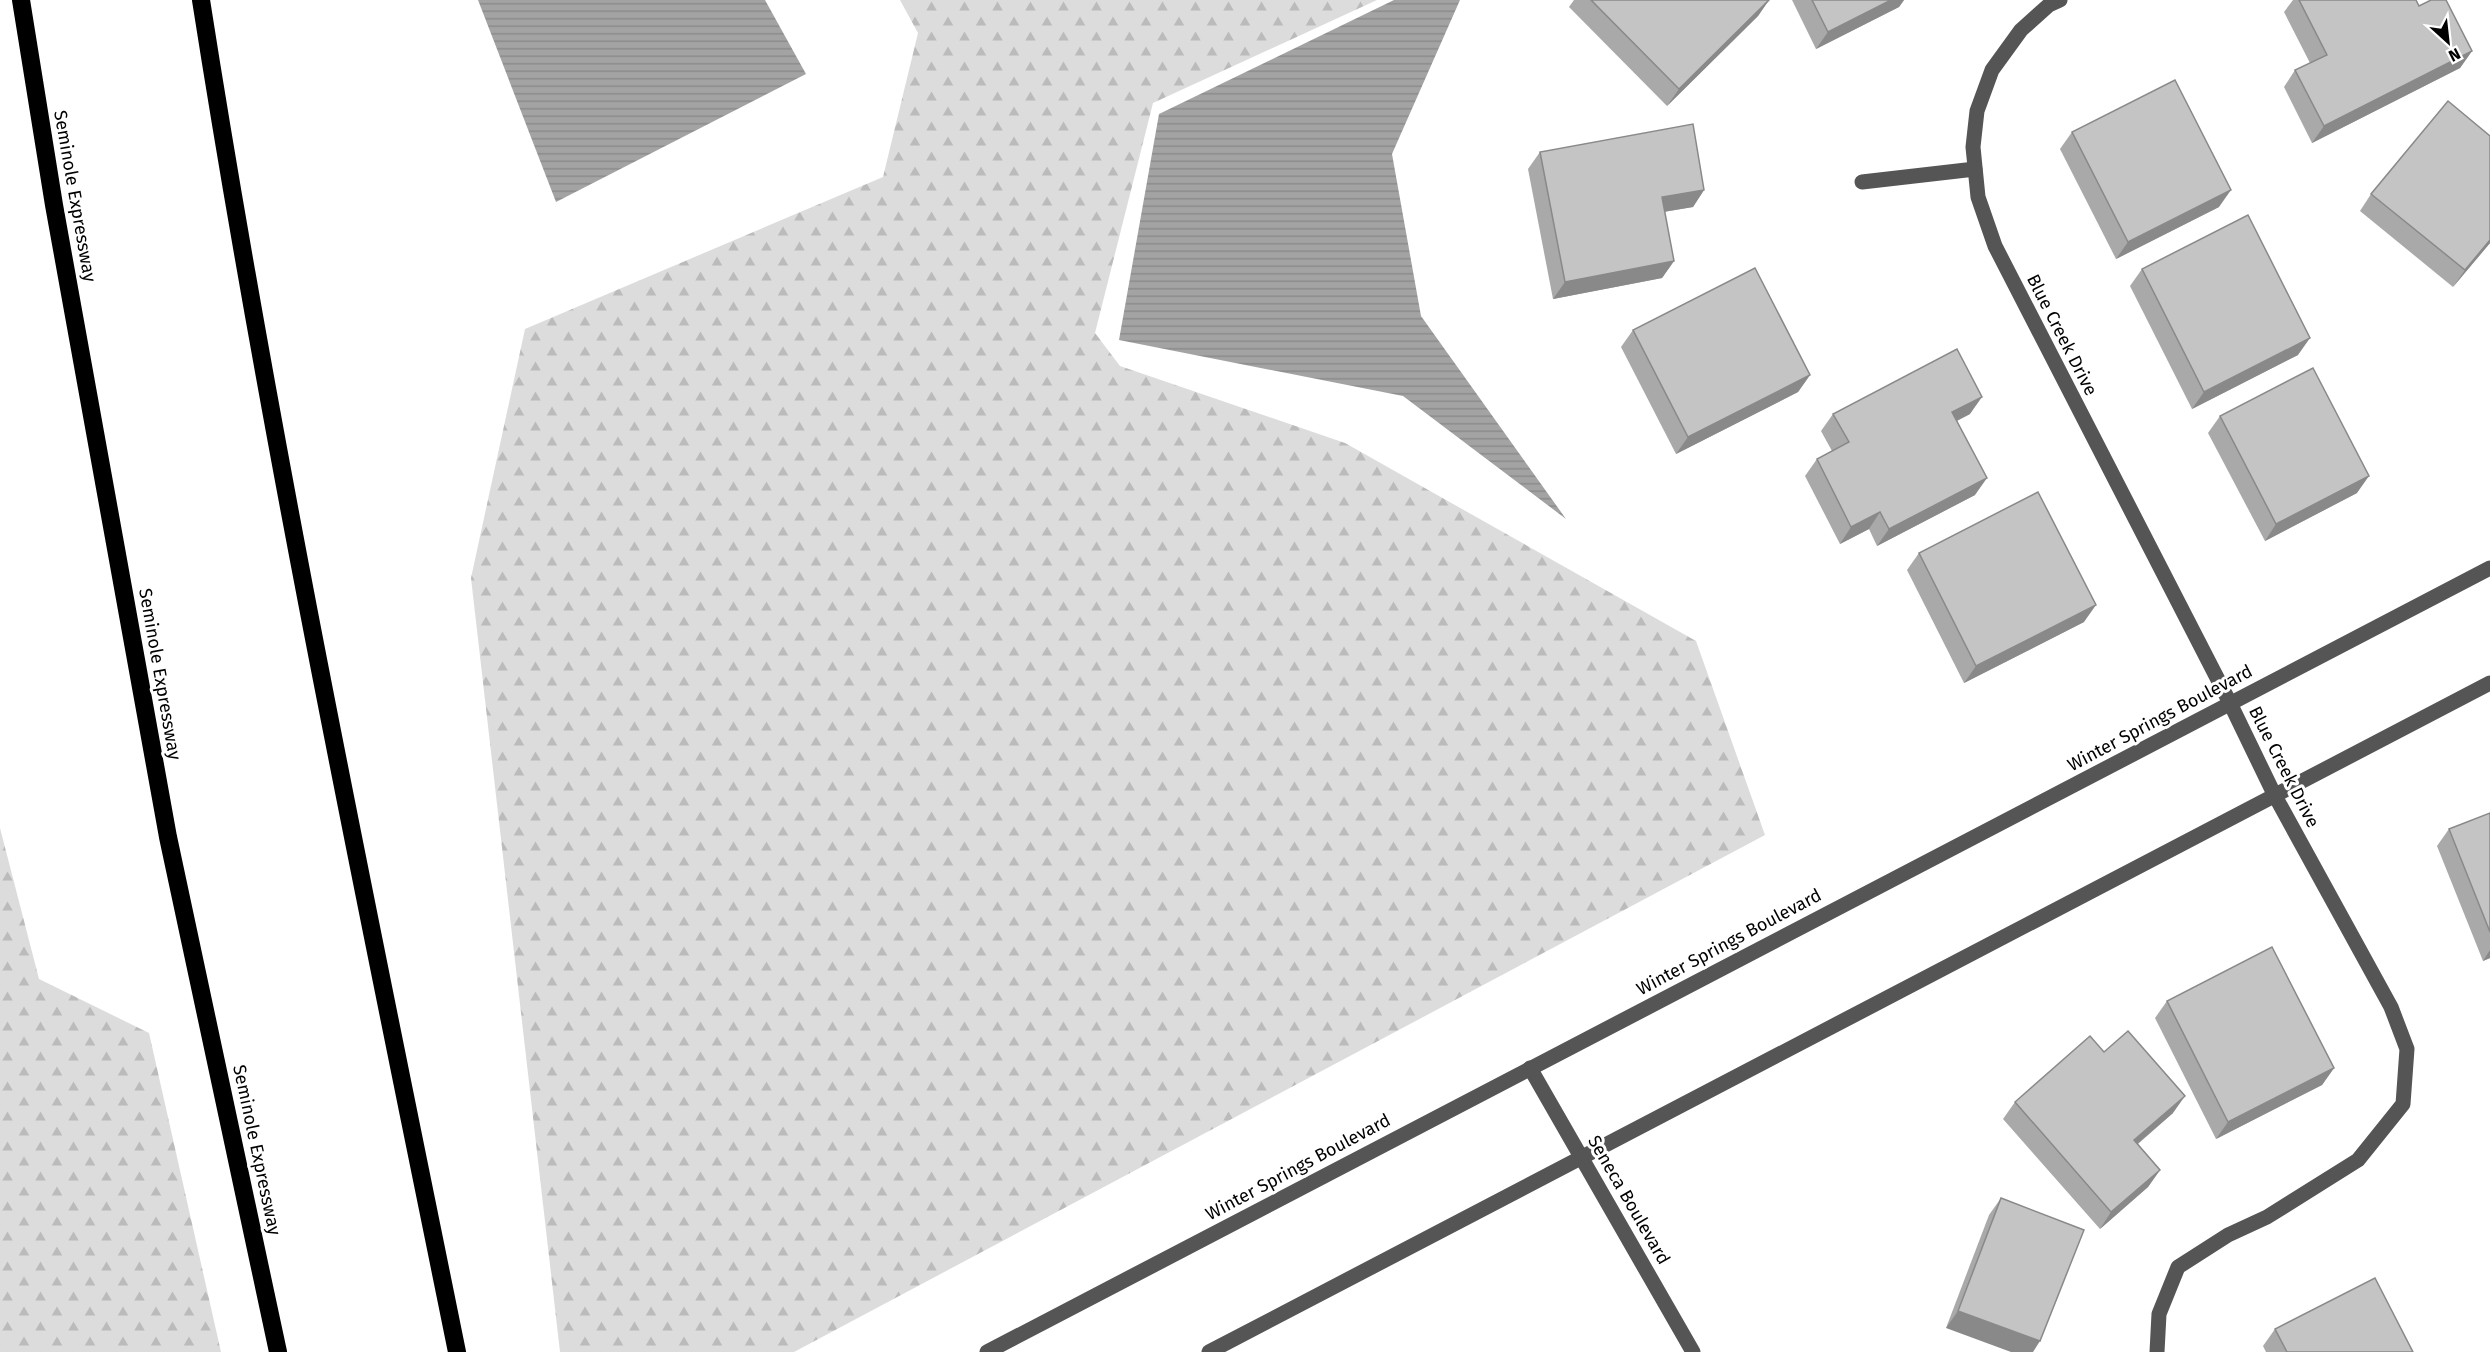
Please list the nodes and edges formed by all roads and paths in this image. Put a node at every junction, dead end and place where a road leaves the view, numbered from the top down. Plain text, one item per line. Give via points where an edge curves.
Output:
1 (21, 0) edge
2 (201, 0) edge
3 (2060, 0) edge
4 (1975, 169) junction
5 (1862, 182) dead end
6 (2490, 568) edge
7 (2490, 682) edge
8 (2230, 703) junction
9 (2274, 794) junction
10 (1530, 1068) junction
11 (1581, 1157) junction
12 (278, 1352) edge
13 (457, 1352) edge
14 (987, 1352) edge
15 (1209, 1352) edge
16 (1693, 1352) edge
17 (2157, 1352) edge

1 - 12 highway, Seminole Expressway via 168,837
2 - 13 highway via 228,169 337,759
3 - 4 street, Blue Creek Drive via 2021,30 1992,70 1977,111
4 - 5 street
4 - 8 street, Blue Creek Drive via 1978,197 1995,246
6 - 8 street, Winter Springs Boulevard
7 - 9 street
8 - 9 street, Blue Creek Drive
8 - 10 street, Winter Springs Boulevard
9 - 11 street
9 - 17 street, Blue Creek Drive via 2391,1007 2407,1049 2403,1104 2358,1160 2178,1268 2159,1314
10 - 11 street, Seneca Boulevard
10 - 14 street, Winter Springs Boulevard
11 - 15 street
11 - 16 street, Seneca Boulevard

